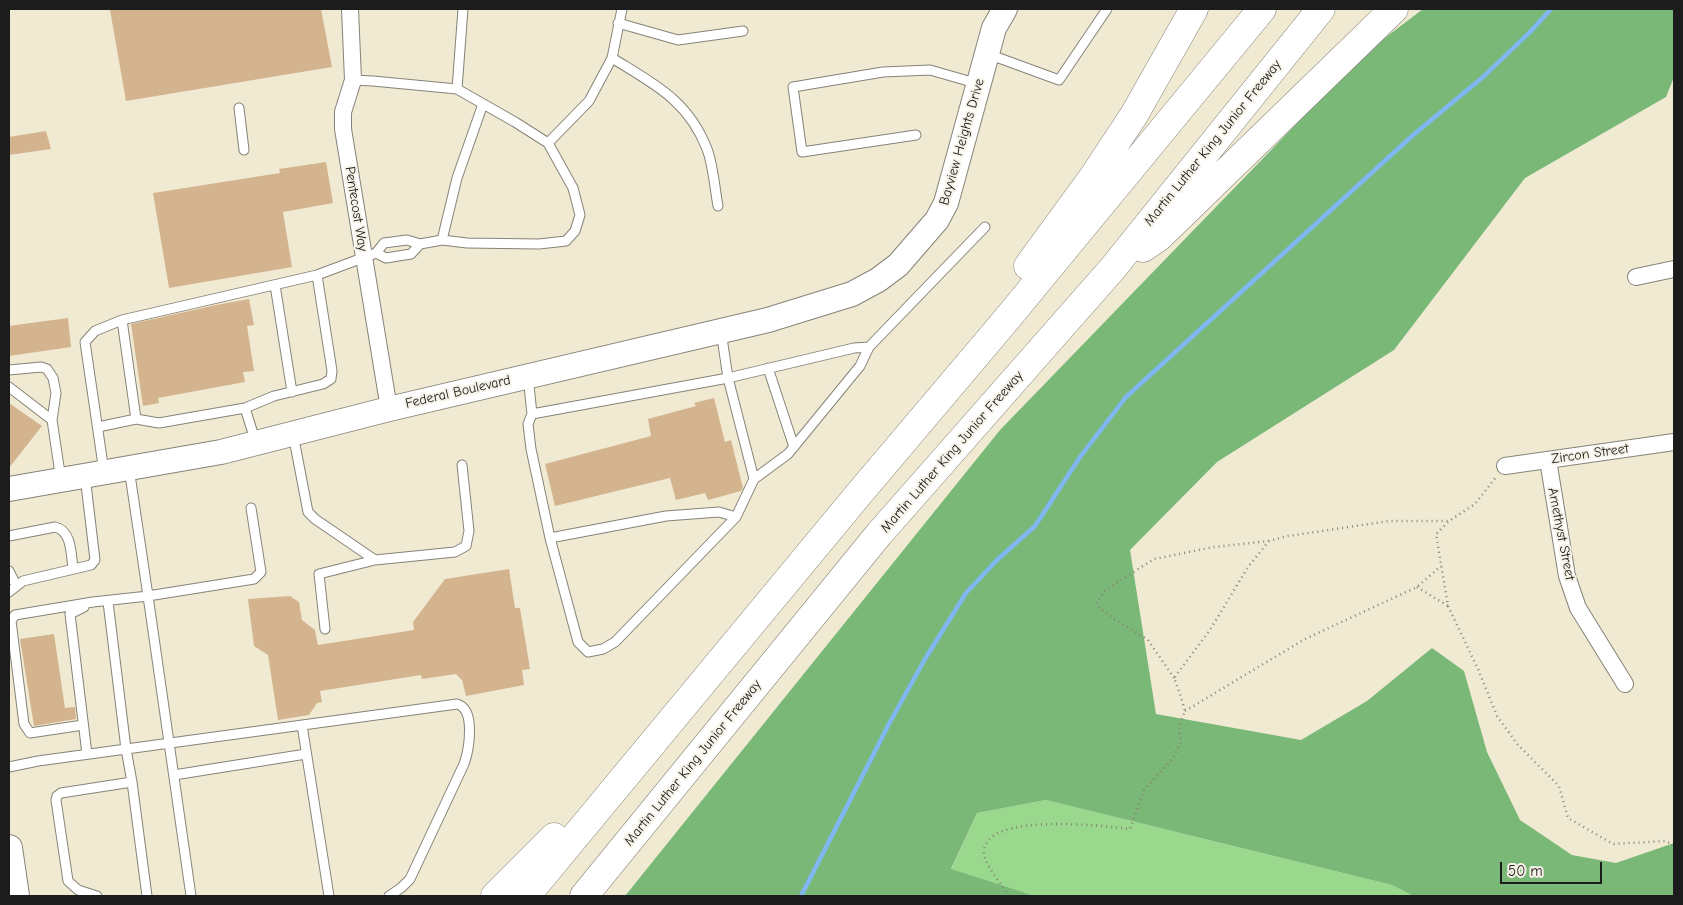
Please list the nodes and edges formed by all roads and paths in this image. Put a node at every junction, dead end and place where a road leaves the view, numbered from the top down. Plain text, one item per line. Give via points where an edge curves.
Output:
1 (350, 9) edge
2 (462, 9) edge
3 (622, 9) edge
4 (1005, 9) edge
5 (1107, 9) edge
6 (1194, 9) edge
7 (1262, 9) edge
8 (1321, 9) edge
9 (1394, 9) edge
10 (618, 24) junction
11 (743, 31) dead end
12 (987, 54) junction
13 (612, 58) junction
14 (353, 80) junction
15 (979, 84) junction
16 (457, 90) junction
17 (483, 104) junction
18 (240, 108) dead end
19 (916, 135) dead end
20 (548, 143) junction
21 (244, 150) dead end
22 (718, 206) dead end
23 (984, 226) dead end
24 (442, 240) junction
25 (420, 244) junction
26 (370, 255) junction
27 (898, 265) joint
28 (1113, 268) junction
29 (1674, 269) edge
30 (317, 275) junction
31 (1636, 276) dead end
32 (275, 285) junction
33 (122, 320) junction
34 (721, 331) junction
35 (869, 347) junction
36 (768, 368) junction
37 (9, 370) edge
38 (528, 376) junction
39 (728, 378) junction
40 (9, 387) edge
41 (292, 392) junction
42 (246, 408) junction
43 (389, 409) junction
44 (532, 414) junction
45 (136, 419) junction
46 (52, 420) junction
47 (98, 427) junction
48 (293, 434) junction
49 (1674, 442) edge
50 (257, 443) junction
51 (794, 447) junction
52 (1548, 460) junction
53 (462, 465) dead end
54 (1505, 466) joint
55 (129, 468) junction
56 (95, 474) junction
57 (754, 479) junction
58 (61, 480) junction
59 (9, 489) edge
60 (858, 495) junction
61 (251, 508) dead end
62 (736, 517) junction
63 (1449, 521) junction
64 (9, 536) edge
65 (550, 538) junction
66 (1269, 541) junction
67 (376, 560) junction
68 (1441, 566) junction
69 (73, 569) junction
70 (9, 571) edge
71 (1417, 587) junction
72 (12, 589) edge
73 (148, 596) junction
74 (93, 602) junction
75 (108, 602) junction
76 (1448, 606) junction
77 (325, 629) dead end
78 (1174, 678) junction
79 (1624, 684) dead end
80 (687, 702) junction
81 (1185, 711) junction
82 (83, 725) junction
83 (302, 725) junction
84 (169, 743) junction
85 (126, 749) junction
86 (87, 754) junction
87 (306, 754) junction
88 (9, 767) edge
89 (174, 775) junction
90 (132, 782) junction
91 (1674, 845) edge
92 (9, 848) edge
93 (16, 896) edge
94 (97, 896) edge
95 (147, 896) edge
96 (191, 896) edge
97 (329, 896) edge
98 (389, 896) edge
99 (495, 896) edge
100 (526, 896) edge
101 (584, 896) edge
102 (1009, 896) edge

1 - 14 street, Pentecost Way
2 - 16 lane
3 - 10 lane
4 - 12 main road, Bayview Heights Drive via 994,28
5 - 12 lane via 1059,80
6 - 60 highway via 1134,115 1093,177
7 - 60 highway
8 - 28 highway, Martin Luther King Junior Freeway
9 - 28 highway via 1159,237
10 - 11 lane via 678,40
10 - 13 lane
12 - 15 main road, Bayview Heights Drive
13 - 20 lane via 589,101
13 - 22 lane via 664,91 688,113 708,150
14 - 16 lane
14 - 26 street, Pentecost Way via 343,112 343,129
15 - 19 lane via 930,70 883,72 793,87 802,152
15 - 27 main road, Bayview Heights Drive via 946,203 937,220
16 - 17 lane
17 - 20 lane
17 - 24 lane via 457,178
18 - 21 lane
20 - 24 lane via 573,188 580,215 575,231 566,241 539,244
23 - 35 lane
24 - 25 lane
25 - 26 lane via 411,254 386,258
25 - 26 lane via 407,240 384,243
26 - 30 lane
26 - 43 street, Pentecost Way
27 - 34 main road, Federal Boulevard via 852,294
28 - 101 highway, Martin Luther King Junior Freeway via 879,534
29 - 31 street
30 - 32 lane
30 - 41 lane via 331,379
32 - 33 lane
32 - 41 lane
33 - 45 lane
33 - 47 lane via 95,331 85,342
34 - 38 main road, Federal Boulevard
34 - 39 lane
35 - 36 lane
35 - 51 lane via 860,366
36 - 39 lane
36 - 51 lane
37 - 46 lane via 47,369 53,378 56,394
38 - 43 main road, Federal Boulevard
38 - 44 lane
39 - 44 lane
39 - 57 lane
40 - 46 lane
41 - 42 lane
42 - 45 lane via 159,423
42 - 50 lane
43 - 48 main road, Federal Boulevard
44 - 65 lane via 528,424 531,449
45 - 47 lane
46 - 58 lane
47 - 56 lane
48 - 50 main road, Federal Boulevard
48 - 67 lane via 308,512
49 - 52 street, Zircon Street
50 - 55 main road, Federal Boulevard
51 - 57 lane
52 - 54 street, Zircon Street
52 - 79 street, Amethyst Street via 1567,576 1578,608
53 - 67 lane via 469,531 466,546 455,552
54 - 63 path via 1475,504
55 - 56 main road, Federal Boulevard
55 - 73 lane
56 - 58 main road, Federal Boulevard
56 - 69 lane via 95,560 91,565
57 - 62 lane
58 - 59 main road, Federal Boulevard
60 - 80 highway
61 - 73 lane via 261,572 254,579
62 - 65 lane via 719,512 666,516
62 - 65 lane via 615,642 588,652 578,642
63 - 66 path via 1389,521
63 - 68 path via 1436,534
64 - 69 lane via 62,528 67,534
66 - 78 path
66 - 78 path via 1214,547 1154,559 1104,591 1096,605 1148,640
67 - 77 lane via 319,574
68 - 71 path
68 - 76 path
69 - 72 lane via 23,581
70 - 72 lane
71 - 76 path
71 - 81 path via 1305,638
73 - 75 lane
73 - 84 lane
74 - 75 lane
74 - 82 lane via 70,614
74 - 82 lane via 15,615 11,621 24,724 28,731
75 - 85 lane
76 - 91 path via 1496,716 1518,745 1559,786 1568,818 1613,844 1665,841
78 - 81 path
80 - 99 highway
80 - 100 highway
81 - 102 path via 1179,727 1181,742 1173,758 1144,790 1130,829 1032,824 1003,830 988,841 984,852 987,865
82 - 86 lane
83 - 84 lane
83 - 87 lane
83 - 98 lane via 457,704 466,711 468,750 464,764 410,879
84 - 85 lane
84 - 89 lane
85 - 86 lane
85 - 90 lane
86 - 88 lane
87 - 89 lane
87 - 97 lane
89 - 96 lane
90 - 94 lane via 57,796 68,881 78,890
90 - 95 lane
92 - 93 main road

